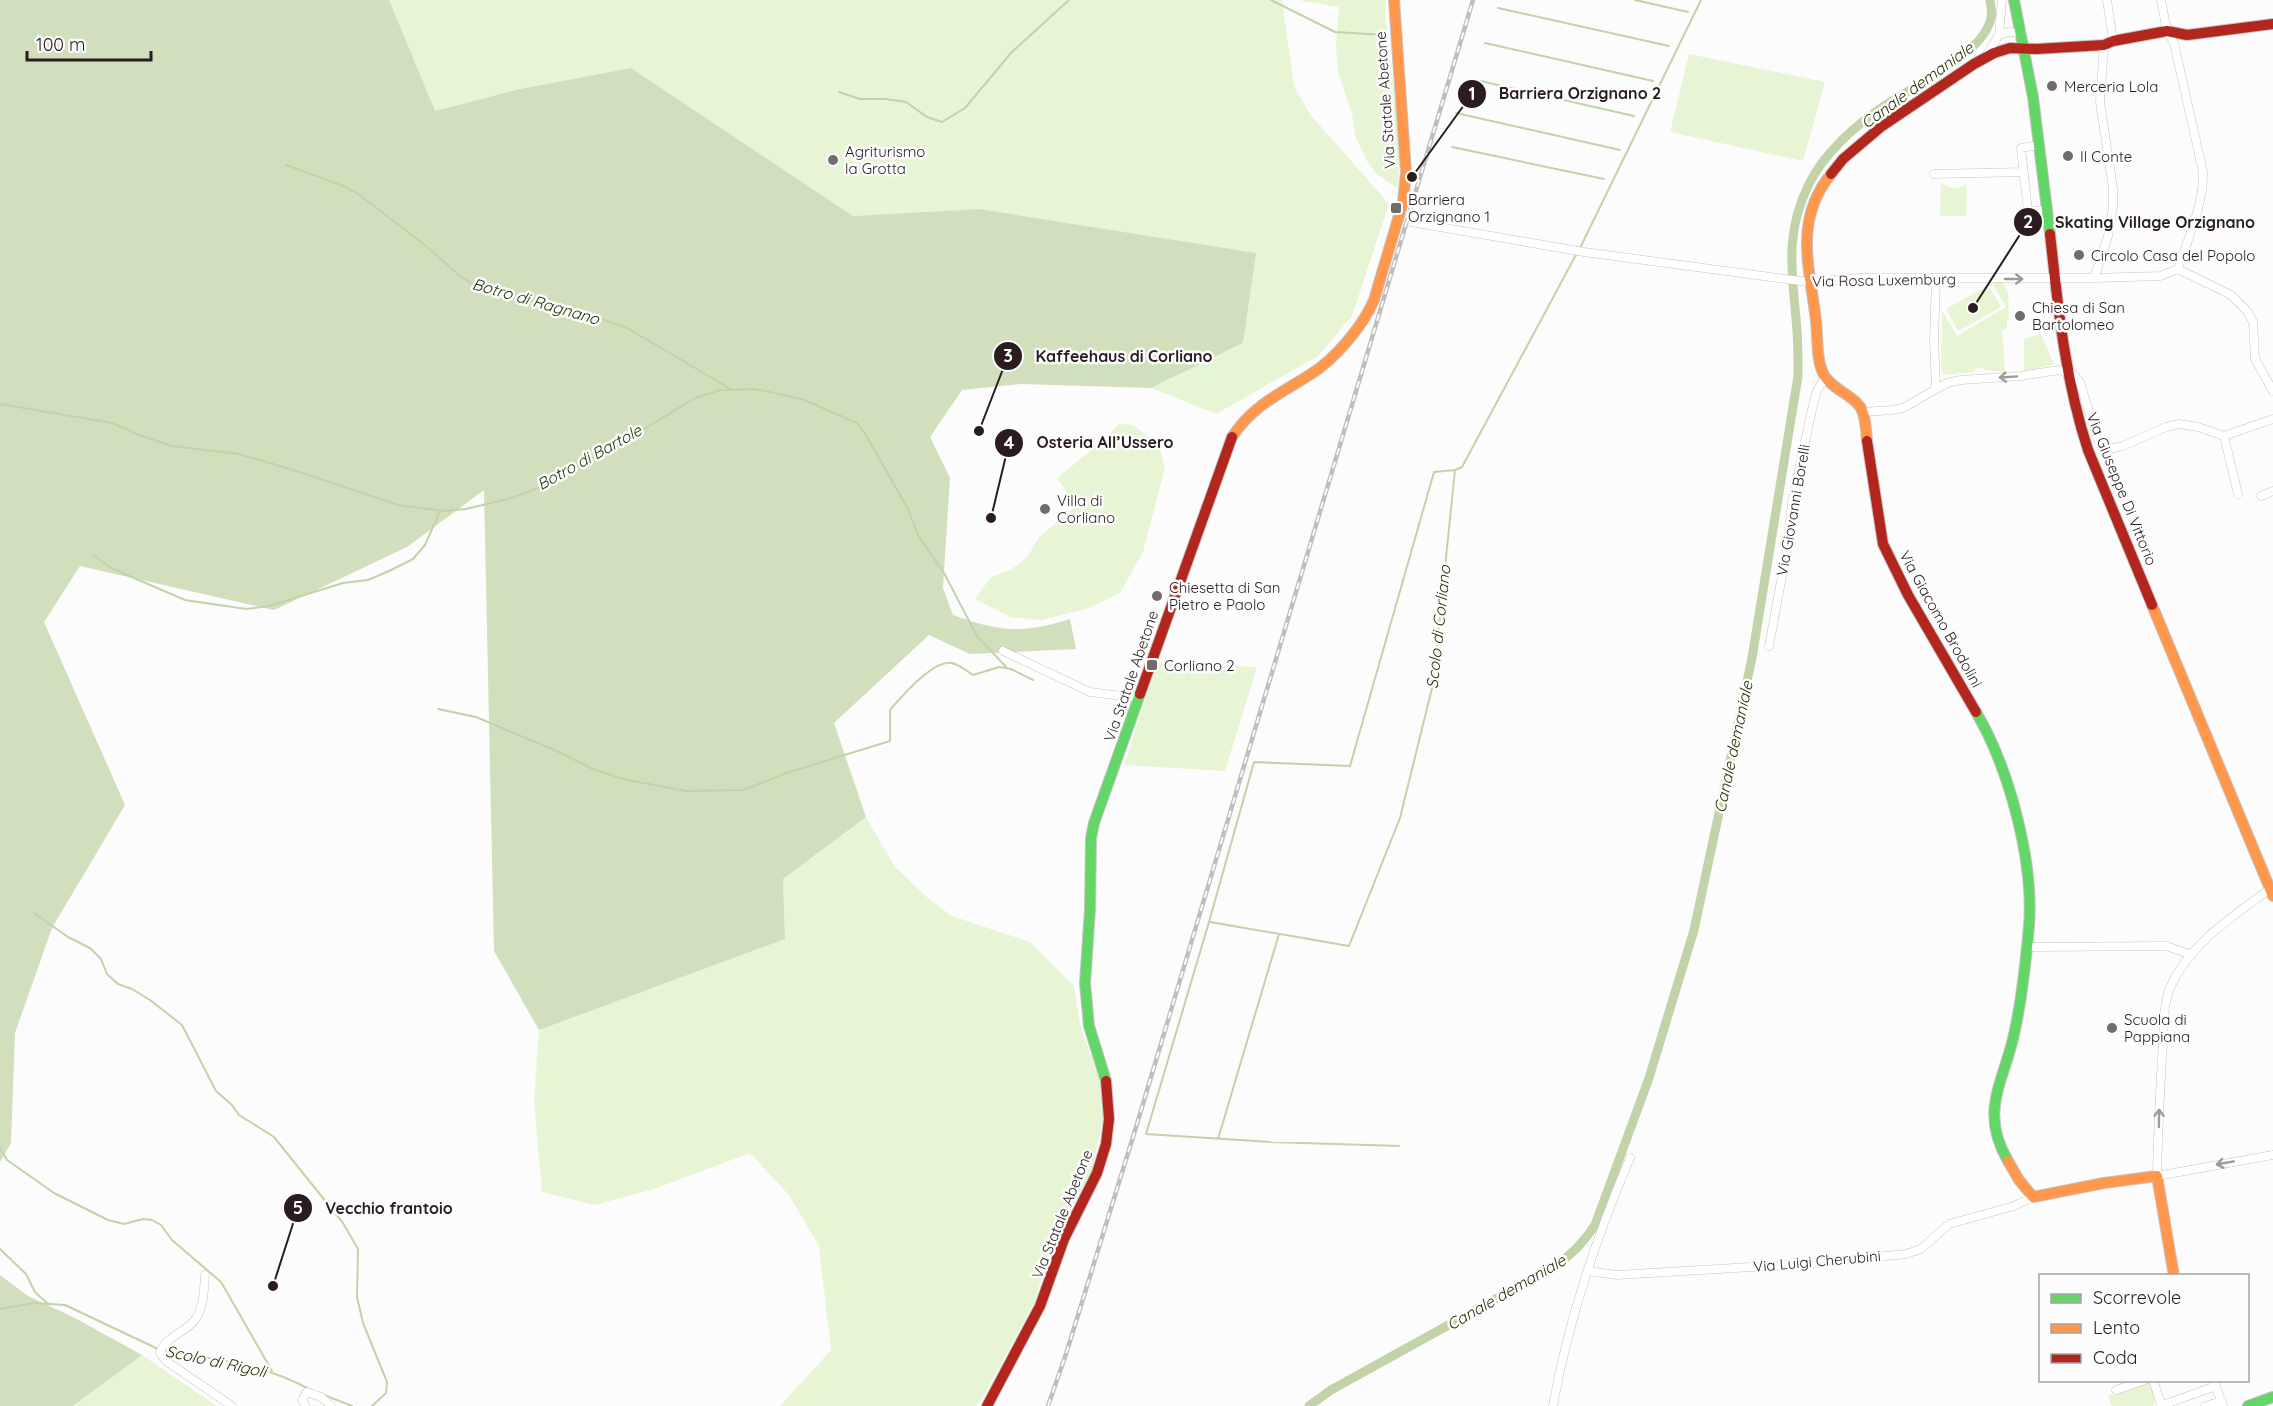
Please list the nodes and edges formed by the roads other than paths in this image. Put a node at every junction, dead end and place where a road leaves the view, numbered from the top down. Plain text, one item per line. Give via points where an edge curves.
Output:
1 (1394, 0) edge
2 (2002, 0) edge
3 (2014, 0) edge
4 (2107, 0) edge
5 (2161, 0) edge
6 (2273, 24) edge
7 (2167, 31) junction
8 (2022, 33) junction
9 (1999, 35) junction
10 (2109, 43) junction
11 (2025, 49) junction
12 (1986, 56) junction
13 (2040, 146) junction
14 (2023, 172) junction
15 (1934, 174) dead end
16 (2047, 210) junction
17 (1411, 222) dead end
18 (2178, 269) junction
19 (2094, 278) junction
20 (1936, 279) junction
21 (1803, 280) junction
22 (2055, 280) junction
23 (2066, 370) junction
24 (1825, 377) junction
25 (1936, 389) junction
26 (2273, 391) edge
27 (1863, 412) junction
28 (2273, 419) edge
29 (2224, 436) junction
30 (2273, 491) edge
31 (2238, 494) dead end
32 (2261, 496) dead end
33 (1768, 646) dead end
34 (1003, 651) dead end
35 (1138, 698) junction
36 (2272, 892) edge
37 (2026, 947) junction
38 (2192, 955) junction
39 (2273, 1155) edge
40 (1630, 1158) dead end
41 (2157, 1176) junction
42 (2032, 1197) junction
43 (1588, 1271) junction
44 (2174, 1274) edge
45 (205, 1275) dead end
46 (2139, 1382) edge
47 (2154, 1382) edge
48 (2215, 1383) edge
49 (2116, 1389) dead end
50 (2273, 1397) edge
51 (2223, 1403) edge
52 (2160, 1405) edge
53 (232, 1406) edge
54 (306, 1406) edge
55 (331, 1406) edge
56 (987, 1406) edge
57 (1553, 1406) edge
58 (2205, 1406) edge
59 (2248, 1406) edge

1 - 35 main road, Via Statale Abetone via 1406,172 1402,202 1374,300 1365,319 1344,345 1314,372 1263,403 1241,423 1230,441
2 - 9 street
3 - 8 main road, Via Giuseppe Di Vittorio
4 - 10 street
5 - 7 street
6 - 7 main road via 2187,35
7 - 10 main road
7 - 18 street via 2174,44 2204,172 2197,211
8 - 9 street
8 - 11 main road, Via Giuseppe Di Vittorio
9 - 12 street
10 - 11 main road
10 - 19 street via 2100,102 2113,207
11 - 12 main road via 2006,48
11 - 13 main road, Via Giuseppe Di Vittorio
12 - 21 main road via 1874,131 1831,173 1811,213
13 - 14 street via 2021,148
13 - 16 main road, Via Giuseppe Di Vittorio
14 - 15 street
14 - 16 street via 2028,212
16 - 22 main road, Via Giuseppe Di Vittorio
17 - 21 street, Via Rosa Luxemburg via 1578,251
18 - 19 street, Via Rosa Luxemburg via 2160,276
18 - 26 street via 2231,295 2247,311 2253,322 2254,359
19 - 22 street, Via Rosa Luxemburg
20 - 21 street, Via Rosa Luxemburg
20 -> 22 street, Via Rosa Luxemburg
20 - 25 street
21 - 24 main road via 1815,312
22 - 23 main road, Via Giuseppe Di Vittorio
23 -> 25 street via 1961,380
23 - 29 street via 2080,382 2097,438 2106,447 2123,446 2179,424
23 - 36 main road, Via Giuseppe Di Vittorio via 2088,450
24 - 27 main road via 1853,398
24 - 33 street, Via Giovanni Borelli via 1810,414
25 - 27 street via 1903,408
27 - 37 main road, Via Giacomo Brodolini via 1883,544 1903,587 1980,721 2017,814 2030,899
28 - 29 street
29 - 31 street
30 - 32 street
34 - 35 street via 1090,692
35 - 56 main road, Via Statale Abetone via 1091,838 1084,983 1089,1026 1107,1090 1106,1144 1097,1173 1064,1239 1040,1306
36 - 38 street via 2231,916
37 - 38 street via 2166,946
37 - 42 main road, Via Giacomo Brodolini via 2015,1031 1996,1095 1993,1121 2001,1149
41 -> 38 street via 2166,1007 2170,989
39 -> 41 street
40 - 43 street
41 - 42 main road
41 - 44 main road
42 - 43 street, Via Luigi Cherubini via 1949,1224 1921,1249 1906,1254 1617,1275
43 - 57 street via 1581,1285
45 - 53 street via 195,1321 162,1346 160,1353
46 - 49 street
47 - 52 street
48 - 51 street
48 - 52 street
50 - 59 main road
51 - 58 street
54 - 55 street via 302,1400 307,1392

